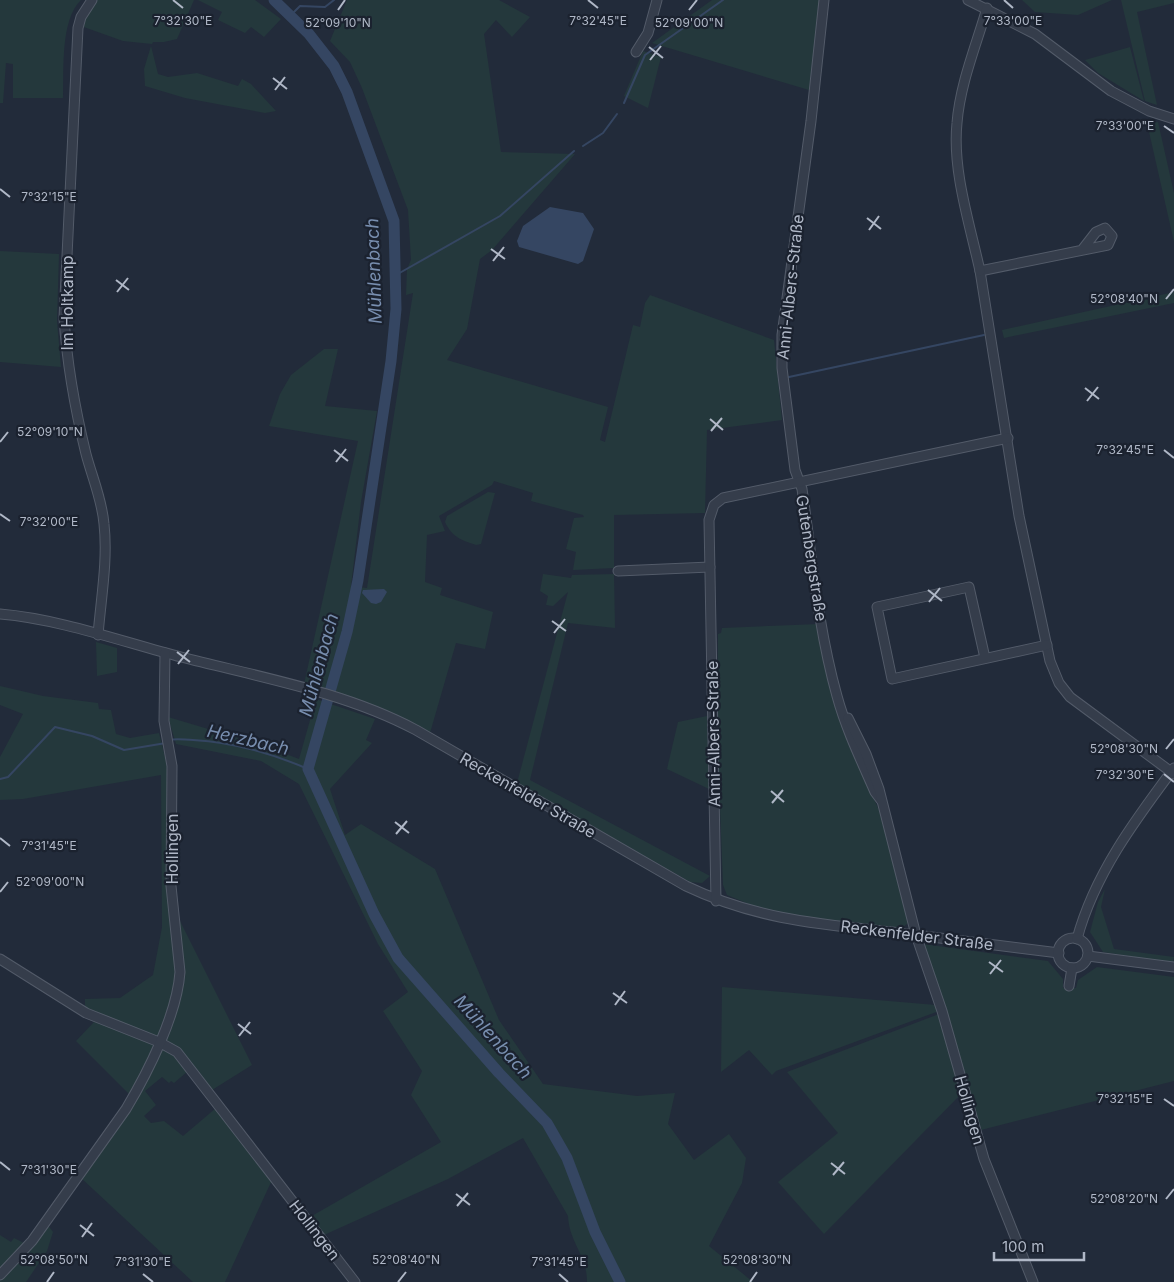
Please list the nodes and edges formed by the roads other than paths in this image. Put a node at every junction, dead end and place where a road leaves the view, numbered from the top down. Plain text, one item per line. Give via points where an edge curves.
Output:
1 (92, 0) edge
2 (657, 0) edge
3 (824, 0) edge
4 (968, 0) edge
5 (987, 8) junction
6 (636, 52) dead end
7 (1174, 119) edge
8 (1082, 250) dead end
9 (980, 271) junction
10 (1008, 438) junction
11 (799, 482) junction
12 (710, 567) junction
13 (618, 571) dead end
14 (0, 614) edge
15 (98, 635) junction
16 (1047, 645) junction
17 (165, 652) junction
18 (984, 658) junction
19 (1173, 771) edge
20 (716, 900) junction
21 (916, 935) junction
22 (1077, 939) junction
23 (1059, 953) junction
24 (1088, 956) junction
25 (0, 959) edge
26 (1174, 967) edge
27 (1072, 968) junction
28 (1069, 986) dead end
29 (168, 1023) junction
30 (159, 1042) junction
31 (177, 1052) junction
32 (0, 1275) edge
33 (355, 1282) edge
34 (1033, 1282) edge

1 - 15 street, Im Holtkamp via 81,16 78,28 64,318 72,387 104,523
2 - 6 street via 648,33
3 - 11 street, Anni-Albers-Straße via 781,352
4 - 5 street
5 - 7 street via 1035,34 1111,91 1149,111
5 - 9 street via 956,124 959,169
8 - 9 street
9 - 10 street
10 - 11 street, Gutenbergstraße
10 - 16 street via 1022,530
11 - 12 street, Anni-Albers-Straße via 718,500 710,511
11 - 21 street, Gutenbergstraße via 821,622 837,696 866,754 879,789
12 - 13 street
12 - 20 street, Anni-Albers-Straße
14 - 15 street, Reckenfelder Straße
15 - 17 street, Reckenfelder Straße
16 - 18 street
16 - 19 street via 1055,676 1070,697
17 - 20 street, Reckenfelder Straße via 338,698 382,713
17 - 29 street, Hollingen via 164,721 172,766 170,869 180,972 179,990
18 - 18 street via 892,679 877,607 969,587
19 - 22 street via 1106,869 1089,903
20 - 21 street, Reckenfelder Straße via 768,916
21 - 23 street, Reckenfelder Straße
21 - 34 street, Hollingen via 942,1011 984,1159
22 - 23 street via 1067,940
22 - 24 street via 1087,948
23 - 27 street via 1062,963
24 - 26 street
24 - 27 street via 1082,965
25 - 30 street, Hollingen via 86,1013
27 - 28 street
29 - 30 street, Hollingen
29 - 31 street via 168,1039
30 - 31 street, Hollingen
30 - 32 street, Hollingen via 126,1108 32,1241
31 - 33 street, Hollingen

